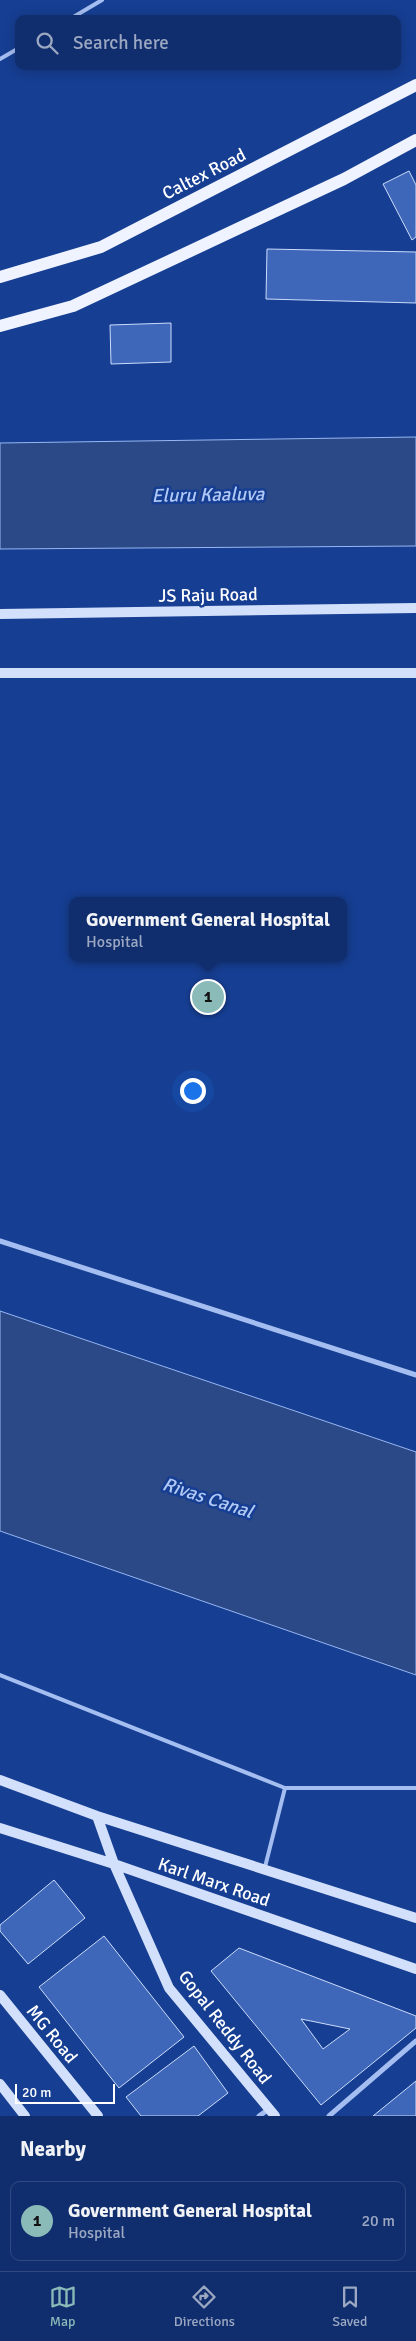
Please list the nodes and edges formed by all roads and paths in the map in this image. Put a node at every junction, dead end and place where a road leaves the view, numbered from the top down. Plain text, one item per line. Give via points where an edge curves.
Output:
1 (102, 0) edge
2 (77, 15) edge
3 (15, 50) edge
4 (0, 59) edge
5 (416, 85) edge
6 (416, 140) edge
7 (0, 277) edge
8 (0, 326) edge
9 (416, 608) edge
10 (0, 614) edge
11 (0, 673) edge
12 (416, 673) edge
13 (0, 1241) edge
14 (416, 1375) edge
15 (0, 1675) edge
16 (0, 1780) edge
17 (285, 1788) junction
18 (416, 1788) edge
19 (98, 1816) junction
20 (0, 1828) edge
21 (114, 1864) junction
22 (265, 1870) junction
23 (416, 1918) edge
24 (416, 1969) edge
25 (0, 1995) edge
26 (416, 2041) edge
27 (0, 2084) edge
28 (272, 2113) edge
29 (26, 2116) edge
30 (98, 2116) edge
31 (259, 2116) edge
32 (329, 2116) edge

1 - 2 lane
3 - 4 lane
5 - 7 main road, Caltex Road via 101,247
6 - 8 main road via 344,179 73,306
9 - 10 street, JS Raju Road
11 - 12 street
13 - 14 street
15 - 17 lane
16 - 19 street, Karl Marx Road
17 - 18 lane
17 - 22 lane
19 - 21 street, Gopal Reddy Road
19 - 22 street, Karl Marx Road
20 - 21 street, Karl Marx Road
21 - 24 street, Karl Marx Road
21 - 28 street, Gopal Reddy Road via 169,1988
22 - 23 street, Karl Marx Road
25 - 30 street, MG Road
26 - 32 street
27 - 29 street
28 - 31 street

